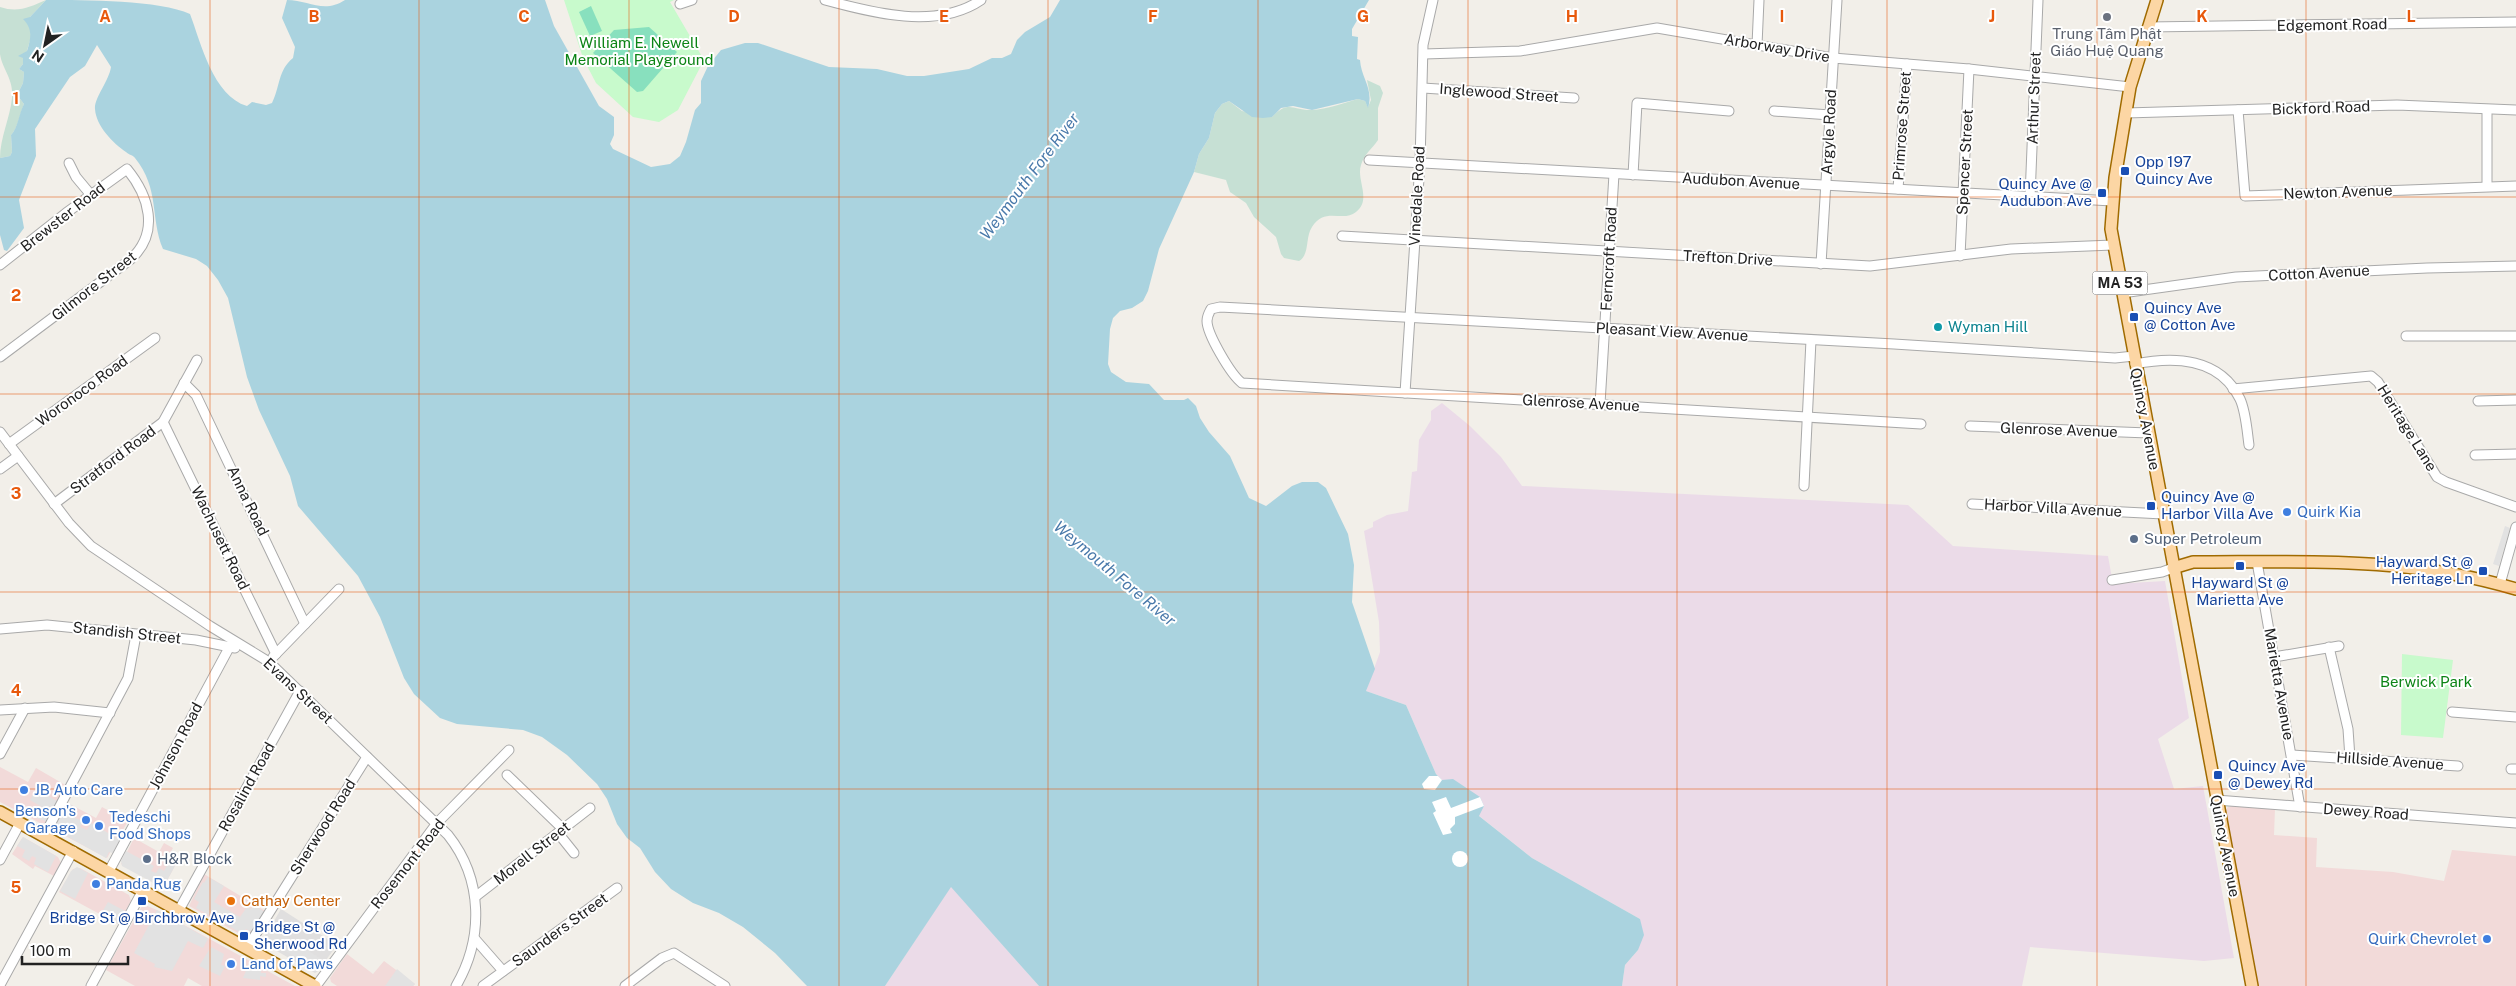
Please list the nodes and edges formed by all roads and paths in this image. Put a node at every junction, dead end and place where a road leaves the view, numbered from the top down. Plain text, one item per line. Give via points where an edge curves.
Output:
1 (692, 0) edge
2 (825, 0) edge
3 (981, 0) edge
4 (1433, 0) edge
5 (1759, 0) edge
6 (1837, 0) edge
7 (2038, 0) edge
8 (2157, 0) edge
9 (680, 4) dead end
10 (871, 5) edge
11 (2516, 22) edge
12 (2148, 27) junction
13 (1757, 45) junction
14 (1424, 54) junction
15 (1833, 58) junction
16 (1907, 64) junction
17 (1969, 69) junction
18 (2034, 76) junction
19 (2130, 87) junction
20 (1423, 88) junction
21 (1574, 98) dead end
22 (2238, 110) junction
23 (2516, 110) edge
24 (1729, 111) dead end
25 (1774, 111) dead end
26 (2487, 111) junction
27 (2126, 112) junction
28 (1830, 115) junction
29 (1369, 160) dead end
30 (1420, 162) junction
31 (69, 163) dead end
32 (127, 169) joint
33 (1614, 174) junction
34 (1633, 175) junction
35 (1826, 185) junction
36 (2487, 185) junction
37 (2516, 186) edge
38 (1898, 189) junction
39 (1963, 193) junction
40 (91, 195) junction
41 (2030, 197) junction
42 (2112, 201) junction
43 (1342, 236) dead end
44 (1414, 240) junction
45 (2113, 245) junction
46 (1609, 251) junction
47 (1960, 256) junction
48 (1821, 264) junction
49 (0, 265) edge
50 (2516, 266) edge
51 (2122, 293) junction
52 (1410, 318) junction
53 (1604, 328) junction
54 (2406, 336) dead end
55 (2516, 336) edge
56 (155, 338) dead end
57 (1811, 340) junction
58 (0, 357) edge
59 (197, 360) dead end
60 (2134, 360) junction
61 (184, 383) junction
62 (1242, 383) joint
63 (2233, 389) junction
64 (1405, 393) junction
65 (2516, 400) edge
66 (2478, 401) dead end
67 (1600, 404) junction
68 (1807, 417) junction
69 (163, 422) junction
70 (1921, 424) dead end
71 (1970, 426) dead end
72 (0, 432) edge
73 (2148, 433) junction
74 (9, 444) junction
75 (2249, 445) dead end
76 (2516, 454) edge
77 (2474, 455) dead end
78 (18, 456) junction
79 (0, 469) edge
80 (1804, 486) dead end
81 (54, 504) junction
82 (1972, 504) dead end
83 (2516, 507) edge
84 (2163, 514) junction
85 (2516, 527) edge
86 (2257, 562) junction
87 (2173, 568) junction
88 (2112, 580) dead end
89 (2500, 584) junction
90 (339, 589) dead end
91 (2516, 589) edge
92 (305, 624) junction
93 (0, 629) edge
94 (136, 635) junction
95 (230, 646) junction
96 (2339, 646) dead end
97 (2329, 647) junction
98 (253, 651) junction
99 (276, 654) junction
100 (2274, 657) junction
101 (269, 662) junction
102 (300, 691) junction
103 (25, 708) junction
104 (0, 710) edge
105 (2452, 712) dead end
106 (110, 713) junction
107 (2516, 717) edge
108 (509, 750) dead end
109 (0, 754) edge
110 (2292, 755) junction
111 (367, 757) junction
112 (2350, 758) junction
113 (2458, 766) dead end
114 (507, 775) dead end
115 (2216, 800) junction
116 (2300, 807) junction
117 (590, 808) dead end
118 (0, 812) edge
119 (20, 823) junction
120 (2516, 823) edge
121 (437, 824) junction
122 (560, 831) junction
123 (44, 836) junction
124 (73, 852) junction
125 (574, 853) dead end
126 (0, 860) edge
127 (108, 871) junction
128 (617, 888) dead end
129 (142, 890) junction
130 (475, 897) junction
131 (179, 910) junction
132 (474, 939) junction
133 (247, 948) junction
134 (503, 971) junction
135 (0, 985) edge
136 (91, 986) edge
137 (316, 986) edge
138 (456, 986) edge
139 (483, 986) edge
140 (625, 986) edge
141 (726, 986) edge
142 (2252, 986) edge

1 - 9 street
2 - 10 street
3 - 10 street via 956,13 933,17 917,17
4 - 14 street, Vinedale Road
5 - 13 street
6 - 15 street, Argyle Road
7 - 18 street, Arthur Street
8 - 12 main road, Quincy Avenue / MA 53
11 - 12 street, Edgemont Road
12 - 19 main road, Quincy Avenue / MA 53
13 - 14 street, Arborway Drive via 1657,28 1520,52
13 - 15 street, Arborway Drive
14 - 20 street, Vinedale Road
15 - 16 street, Arborway Drive
15 - 28 street, Argyle Road
16 - 17 street, Arborway Drive
16 - 38 street, Primrose Street
17 - 18 street, Arborway Drive
17 - 39 street, Spencer Street
18 - 19 street, Arborway Drive
18 - 41 street, Arthur Street
19 - 27 main road, Quincy Avenue / MA 53
20 - 21 street, Inglewood Street
20 - 30 street, Vinedale Road
22 - 26 street, Bickford Road via 2448,106
22 - 27 street, Bickford Road
22 - 36 street, Newton Avenue via 2245,196
23 - 26 street, Bickford Road
24 - 34 street via 1637,103
25 - 28 street
26 - 36 street
27 - 42 main road, Quincy Avenue / MA 53
28 - 35 street, Argyle Road
29 - 30 street, Audubon Avenue
30 - 33 street, Audubon Avenue
30 - 44 street, Vinedale Road
31 - 40 street
32 - 40 street, Brewster Road
32 - 58 street, Gilmore Street via 138,183 147,209 149,234 142,248
33 - 34 street, Audubon Avenue
33 - 46 street, Ferncroft Road
34 - 35 street, Audubon Avenue
35 - 38 street, Audubon Avenue
35 - 48 street, Argyle Road
36 - 37 street, Newton Avenue
38 - 39 street, Audubon Avenue
39 - 41 street, Audubon Avenue
39 - 47 street, Spencer Street
40 - 49 street, Brewster Road
41 - 42 street, Audubon Avenue
42 - 45 main road, Quincy Avenue / MA 53
43 - 44 street, Trefton Drive
44 - 46 street, Trefton Drive
44 - 52 street, Vinedale Road
45 - 47 street, Trefton Drive via 2020,248
45 - 51 main road, Quincy Avenue / MA 53
46 - 48 street, Trefton Drive
46 - 53 street, Ferncroft Road
47 - 48 street, Trefton Drive via 1884,266
50 - 51 street, Cotton Avenue via 2236,278
51 - 60 main road, Quincy Avenue / MA 53
52 - 53 street, Pleasant View Avenue
52 - 62 street, Pleasant View Avenue via 1220,307 1211,310 1207,321 1210,332 1232,373
52 - 64 street, Vinedale Road
53 - 57 street, Pleasant View Avenue
53 - 67 street, Ferncroft Road
54 - 55 street
56 - 74 street, Woronoco Road
57 - 60 street, Pleasant View Avenue
57 - 68 street
59 - 61 street, Stratford Road
60 - 63 street, Pleasant View Avenue via 2202,364 2218,373
60 - 73 main road, Quincy Avenue / MA 53
61 - 69 street, Stratford Road
61 - 92 street, Anna Road via 196,395
62 - 64 street, Glenrose Avenue
63 - 75 street via 2241,401
63 - 83 street, Heritage Lane via 2371,376 2378,382 2437,476
64 - 67 street, Glenrose Avenue
65 - 66 street
67 - 68 street, Glenrose Avenue
68 - 70 street, Glenrose Avenue
68 - 80 street
69 - 81 street, Stratford Road
69 - 99 street, Wachusett Road
71 - 73 street, Glenrose Avenue
72 - 74 street, Evans Street
73 - 84 main road, Quincy Avenue / MA 53
74 - 78 street, Evans Street
76 - 77 street
78 - 79 street
78 - 81 street, Evans Street
81 - 98 street, Evans Street via 97,552
82 - 84 street, Harbor Villa Avenue
84 - 87 main road, Quincy Avenue / MA 53
85 - 89 street
86 - 87 main road via 2193,562
86 - 89 main road via 2393,564
86 - 100 street, Marietta Avenue
87 - 88 street
87 - 115 main road, Quincy Avenue / MA 53
89 - 91 main road
90 - 92 street
92 - 99 street
93 - 94 street, Standish Street via 47,625
94 - 95 street, Standish Street
94 - 106 street via 130,670
95 - 98 street, Standish Street
95 - 127 street, Johnson Road
96 - 97 street
97 - 100 street
97 - 112 street via 2348,729
98 - 101 street, Evans Street
99 - 101 street
100 - 110 street, Marietta Avenue
101 - 102 street, Evans Street
102 - 111 street, Evans Street
102 - 131 street, Rosalind Road
103 - 104 street
103 - 106 street via 54,707
103 - 109 street
105 - 107 street
106 - 123 street
108 - 121 street, Rosemont Road
110 - 112 street, Hillside Avenue
110 - 116 street, Marietta Avenue
111 - 121 street, Evans Street
111 - 133 street, Sherwood Road
112 - 113 street, Hillside Avenue
114 - 122 street
115 - 116 street, Dewey Road
115 - 142 main road, Quincy Avenue / MA 53
116 - 120 street, Dewey Road
117 - 122 street, Morell Street
118 - 119 main road
119 - 123 main road
119 - 126 street
121 - 130 street, Evans Street via 465,861
121 - 137 street, Rosemont Road
122 - 125 street
122 - 130 street, Morell Street
123 - 124 main road
124 - 127 main road
124 - 135 street
127 - 129 main road
128 - 134 street, Saunders Street
129 - 131 main road
129 - 136 street
130 - 132 street, Evans Street
131 - 133 main road
132 - 134 street, Saunders Street
132 - 138 street, Evans Street
133 - 137 main road
134 - 139 street, Saunders Street
140 - 141 street via 662,958 674,953

